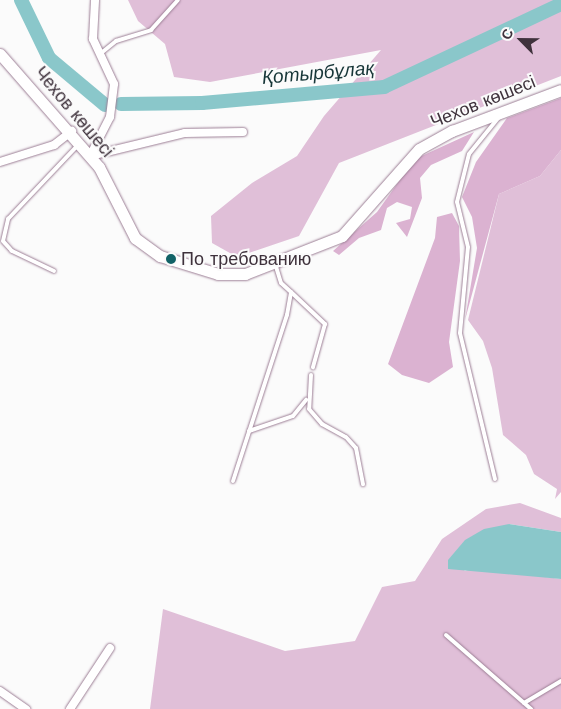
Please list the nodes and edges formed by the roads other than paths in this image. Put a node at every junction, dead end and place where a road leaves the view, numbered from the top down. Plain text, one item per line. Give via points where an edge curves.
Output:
1 (95, 0) edge
2 (178, 0) edge
3 (98, 55) junction
4 (2, 57) edge
5 (561, 90) edge
6 (503, 112) junction
7 (72, 131) junction
8 (243, 132) dead end
9 (80, 142) junction
10 (90, 156) junction
11 (0, 162) edge
12 (274, 264) junction
13 (54, 271) dead end
14 (291, 292) junction
15 (313, 367) dead end
16 (310, 375) dead end
17 (307, 400) junction
18 (249, 431) junction
19 (494, 479) dead end
20 (233, 481) dead end
21 (363, 484) dead end
22 (446, 635) dead end
23 (110, 648) dead end
24 (561, 681) edge
25 (0, 691) edge
26 (524, 703) junction
27 (26, 709) edge
28 (70, 709) edge
29 (531, 709) edge

1 - 3 street via 94,39
2 - 3 lane via 152,30 116,41
3 - 10 street via 114,84 110,117
4 - 7 main road, Чехов көшесі
5 - 6 main road, Чехов көшесі
6 - 12 main road, Чехов көшесі via 419,149 356,224 342,236
6 - 19 lane via 469,154 457,202 468,247 460,333
7 - 9 main road, Чехов көшесі
7 - 11 street via 54,145
8 - 10 street via 185,133
9 - 10 main road, Чехов көшесі
9 - 13 lane via 8,219 4,241 12,251
10 - 12 main road, Чехов көшесі via 131,231 145,248 184,267 218,274 245,274
12 - 14 lane via 281,283
14 - 15 lane via 325,324
14 - 18 lane via 284,329
16 - 17 lane
17 - 18 lane via 293,416
17 - 21 lane via 314,418 345,437 356,448
18 - 20 lane
22 - 26 lane
23 - 28 street
24 - 26 lane
25 - 27 street
26 - 29 lane

